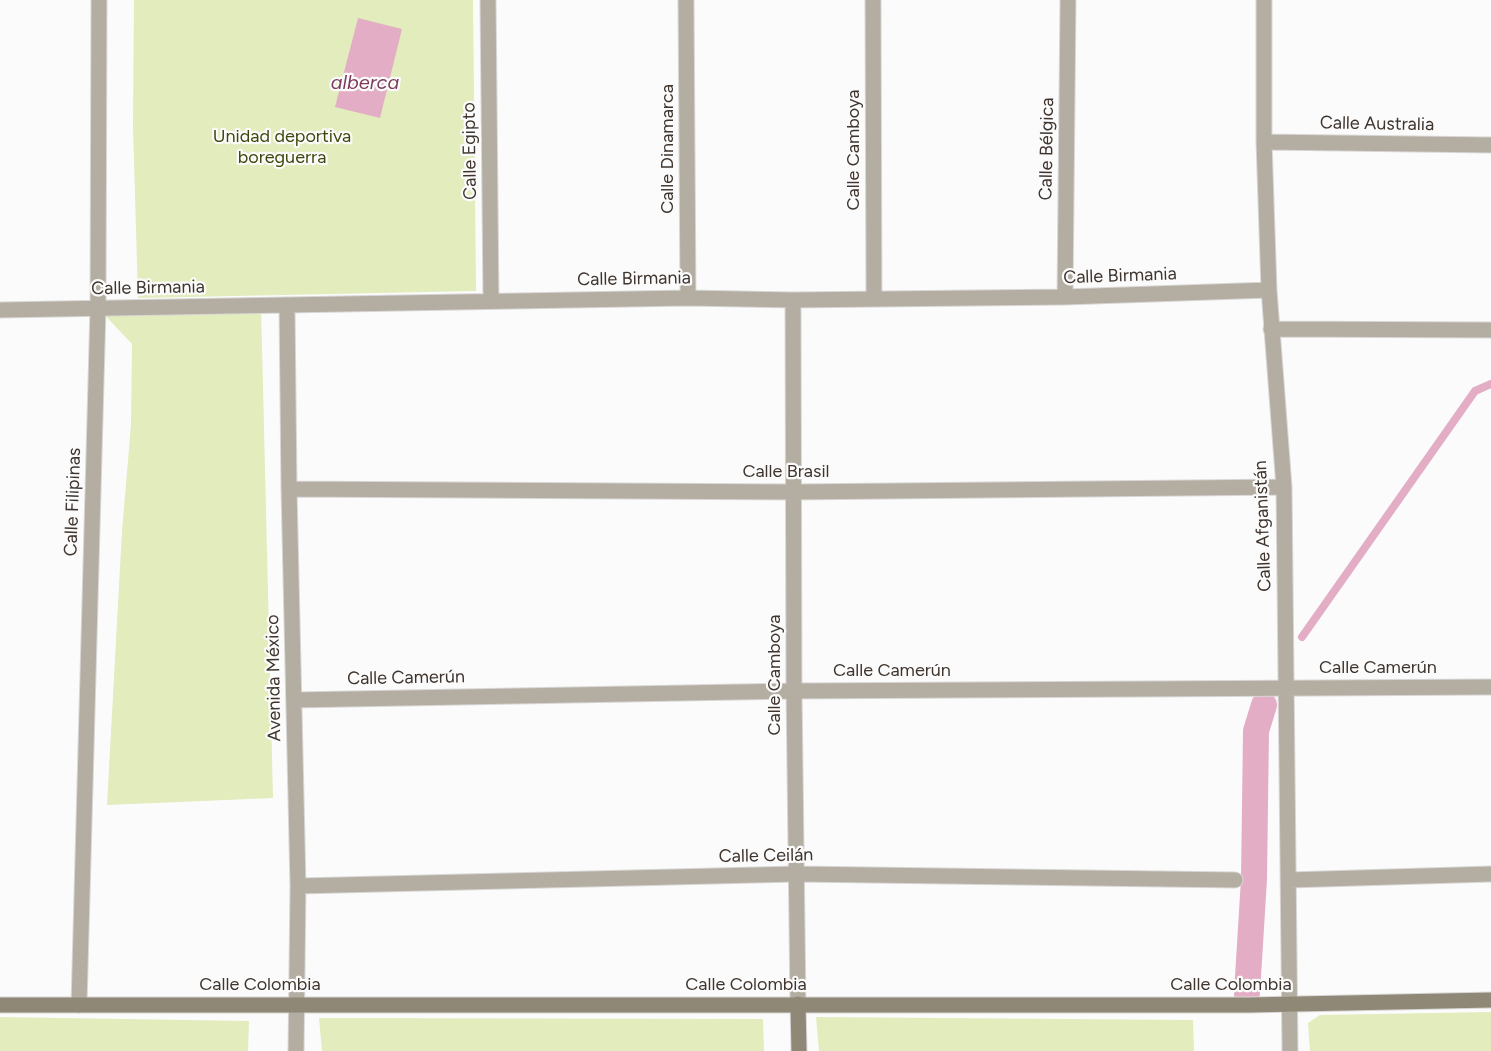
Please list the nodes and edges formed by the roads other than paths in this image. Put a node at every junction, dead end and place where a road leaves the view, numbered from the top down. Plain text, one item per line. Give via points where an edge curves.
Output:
1 (99, 0) edge
2 (488, 0) edge
3 (686, 0) edge
4 (873, 0) edge
5 (1068, 0) edge
6 (1264, 0) edge
7 (1264, 142) junction
8 (1491, 145) edge
9 (1269, 290) junction
10 (1065, 297) junction
11 (688, 298) junction
12 (874, 299) junction
13 (793, 300) junction
14 (491, 301) junction
15 (287, 305) junction
16 (98, 308) junction
17 (0, 310) edge
18 (1271, 329) junction
19 (1491, 330) edge
20 (1284, 488) junction
21 (289, 489) junction
22 (793, 492) junction
23 (1491, 687) edge
24 (1286, 689) junction
25 (794, 690) junction
26 (294, 700) junction
27 (797, 874) junction
28 (1491, 874) edge
29 (1235, 880) dead end
30 (1289, 880) junction
31 (298, 886) junction
32 (1491, 1000) edge
33 (798, 1004) junction
34 (1290, 1004) junction
35 (0, 1005) edge
36 (79, 1005) junction
37 (296, 1005) junction
38 (296, 1051) edge
39 (799, 1051) edge
40 (1290, 1051) edge

1 - 16 street, Calle Filipinas
2 - 14 street, Calle Egipto
3 - 11 street, Calle Dinamarca
4 - 12 street, Calle Camboya
5 - 10 street, Calle Bélgica
6 - 7 street, Calle Afganistán
7 - 8 street, Calle Australia
7 - 9 street, Calle Afganistán
9 - 10 street, Calle Birmania
9 - 18 street, Calle Afganistán
10 - 12 street, Calle Birmania
11 - 13 street, Calle Birmania
11 - 14 street, Calle Birmania
12 - 13 street, Calle Birmania
13 - 22 street, Calle Camboya
14 - 15 street, Calle Birmania
15 - 16 street, Calle Birmania
15 - 21 street, Avenida México
16 - 17 street, Calle Birmania
16 - 36 street, Calle Filipinas
18 - 19 street
18 - 20 street, Calle Afganistán
20 - 22 street, Calle Brasil
20 - 24 street, Calle Afganistán
21 - 22 street, Calle Brasil
21 - 26 street, Avenida México
22 - 25 street, Calle Camboya
23 - 24 street, Calle Camerún
24 - 25 street, Calle Camerún
24 - 30 street, Calle Afganistán
25 - 26 street, Calle Camerún
25 - 27 street, Calle Camboya
26 - 31 street, Avenida México
27 - 29 street, Calle Ceilán
27 - 31 street, Calle Ceilán
27 - 33 street, Calle Camboya
28 - 30 street
30 - 34 street, Calle Afganistán
31 - 37 street, Avenida México
32 - 34 street, Calle Colombia
33 - 34 street, Calle Colombia
33 - 37 street, Calle Colombia
33 - 39 street, Calle Camboya
34 - 40 street, Calle Afganistán
35 - 36 street, Calle Colombia
36 - 37 street, Calle Colombia
37 - 38 street, Avenida México

